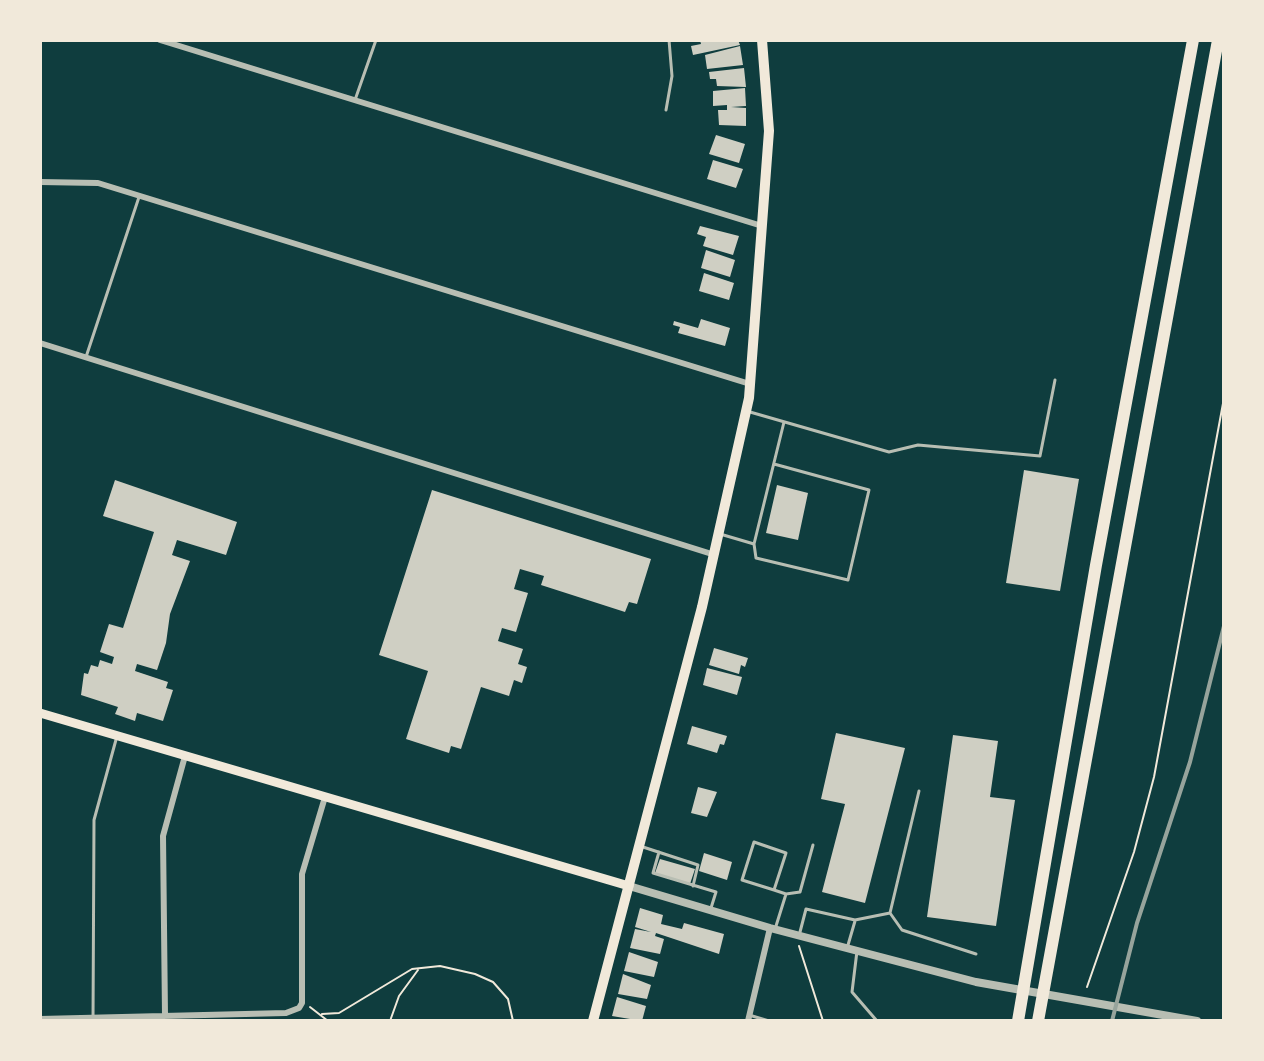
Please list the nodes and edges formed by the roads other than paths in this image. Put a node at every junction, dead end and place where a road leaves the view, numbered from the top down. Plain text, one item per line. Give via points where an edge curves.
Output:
1 (160, 40) edge
2 (376, 40) edge
3 (669, 40) edge
4 (762, 40) edge
5 (1193, 40) edge
6 (1218, 40) edge
7 (355, 100) junction
8 (666, 110) dead end
9 (40, 182) edge
10 (139, 195) junction
11 (762, 226) junction
12 (40, 343) edge
13 (86, 357) junction
14 (1055, 380) dead end
15 (750, 384) junction
16 (747, 411) junction
17 (784, 422) junction
18 (774, 464) junction
19 (720, 534) junction
20 (754, 544) junction
21 (715, 555) junction
22 (40, 713) edge
23 (118, 736) junction
24 (185, 756) junction
25 (919, 791) dead end
26 (325, 797) junction
27 (813, 845) dead end
28 (639, 846) junction
29 (659, 852) junction
30 (629, 886) junction
31 (693, 886) junction
32 (774, 890) junction
33 (786, 894) junction
34 (711, 911) junction
35 (890, 913) junction
36 (855, 920) junction
37 (772, 929) junction
38 (798, 935) junction
39 (852, 950) junction
40 (976, 954) dead end
41 (165, 1016) junction
42 (748, 1018) edge
43 (40, 1019) edge
44 (93, 1020) edge
45 (155, 1020) edge
46 (593, 1021) edge
47 (769, 1021) edge
48 (877, 1021) edge
49 (1018, 1021) edge
50 (1038, 1021) edge
51 (1197, 1021) edge

1 - 7 street
2 - 7 lane
3 - 8 lane via 672,76
4 - 11 main road via 769,131
5 - 49 highway
6 - 50 highway
7 - 11 street
9 - 10 street via 98,183
10 - 13 lane
10 - 15 street
11 - 15 main road
12 - 13 street
13 - 21 street
14 - 17 lane via 1040,456 918,445 889,452
15 - 16 main road
16 - 17 lane
16 - 19 main road
17 - 18 lane
18 - 20 lane
18 - 20 lane via 869,490 848,580 756,558
19 - 20 lane
19 - 21 main road
21 - 28 main road
22 - 23 main road
23 - 24 main road
23 - 44 lane via 94,820
24 - 26 main road
24 - 41 street via 163,836
25 - 35 lane
26 - 30 main road
26 - 41 street via 302,874 300,1005 286,1013
27 - 33 lane via 800,892
28 - 29 lane
28 - 30 main road
29 - 31 lane via 698,865
29 - 31 lane via 653,873 657,877
30 - 34 street
30 - 46 main road
31 - 34 lane via 716,892
32 - 32 lane via 742,880 754,842 786,853
32 - 33 lane
33 - 37 lane
34 - 37 street
35 - 36 lane
35 - 40 lane via 902,930
36 - 38 lane via 806,909
36 - 39 lane
37 - 38 street
37 - 42 street
38 - 39 street
39 - 48 lane via 852,992
39 - 51 street via 976,982
41 - 45 street
42 - 47 lane
43 - 44 street
44 - 45 street

